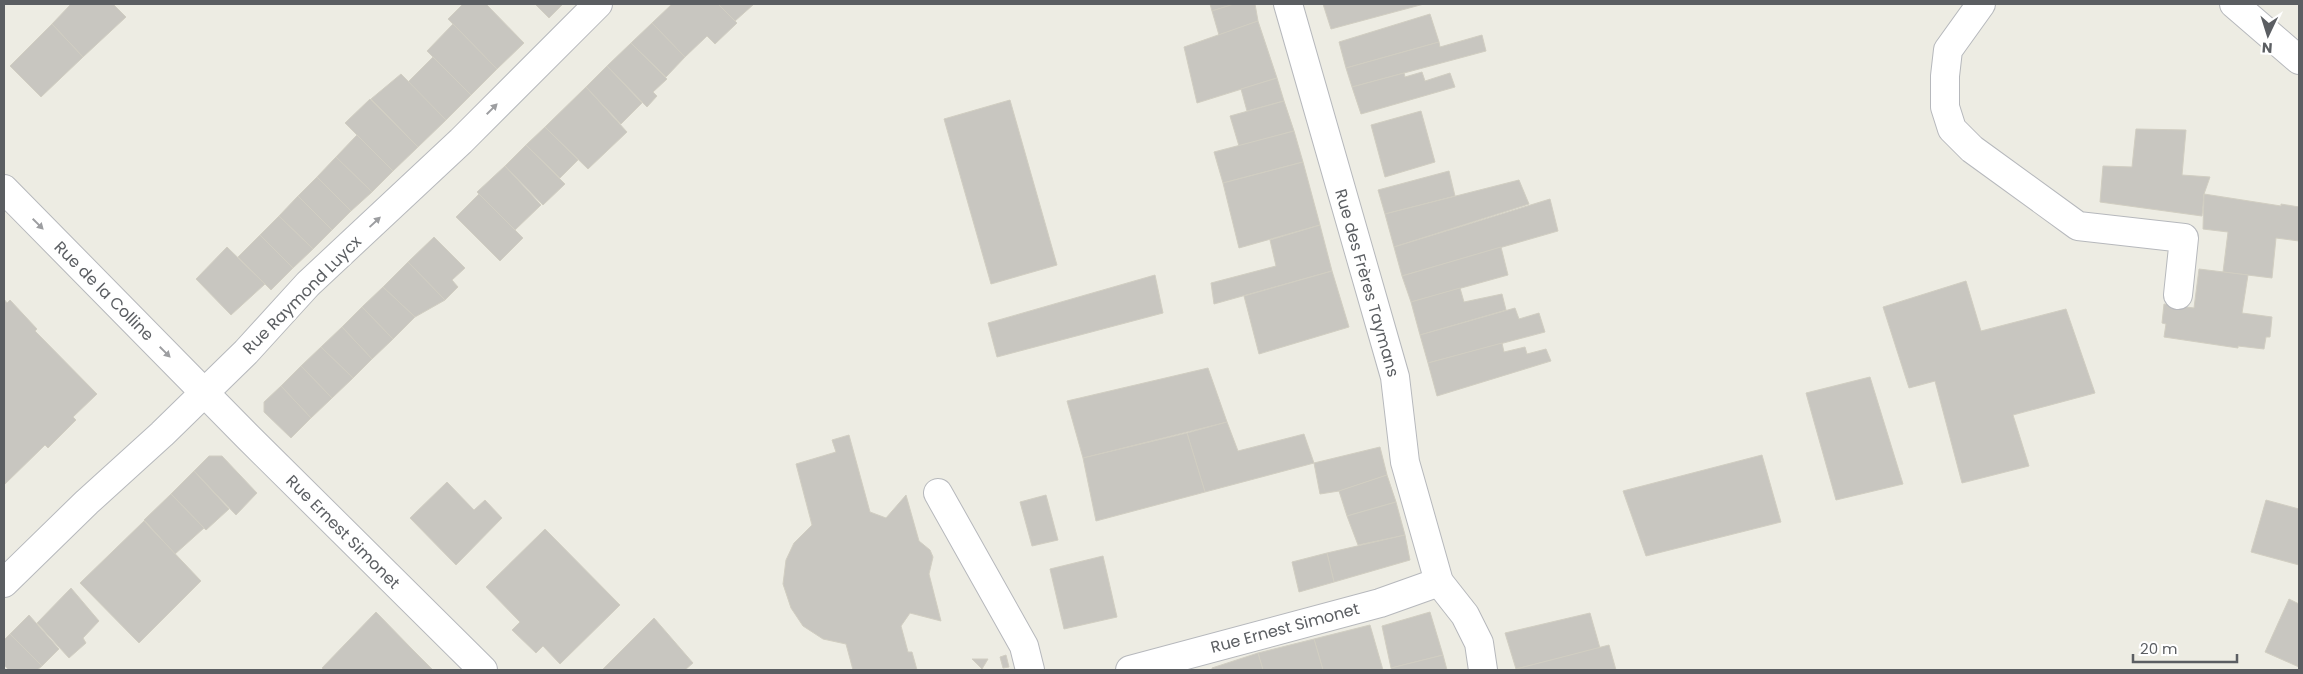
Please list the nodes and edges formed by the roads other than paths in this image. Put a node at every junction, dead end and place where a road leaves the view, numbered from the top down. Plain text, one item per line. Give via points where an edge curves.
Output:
1 (598, 4) edge
2 (1288, 4) edge
3 (1981, 4) edge
4 (2234, 4) edge
5 (2299, 60) edge
6 (4, 189) edge
7 (2178, 295) dead end
8 (204, 392) junction
9 (938, 493) dead end
10 (1439, 582) junction
11 (4, 583) edge
12 (483, 670) edge
13 (1030, 670) edge
14 (1130, 670) edge
15 (1484, 670) edge

8 -> 1 street, Rue Raymond Luycx via 246,352 308,284 461,140
2 - 10 street, Rue des Frères Taymans via 1395,377 1405,462
3 - 7 street via 1948,50 1944,76 1945,107 1952,128 1972,149 2078,226 2184,238
4 - 5 street
6 -> 8 street, Rue de la Colline
8 - 11 street, Rue Raymond Luycx
8 - 12 street, Rue Ernest Simonet
9 - 13 street via 1024,646
10 - 14 street, Rue Ernest Simonet via 1380,603
10 - 15 street, Rue des Frères Taymans via 1465,615 1479,643

